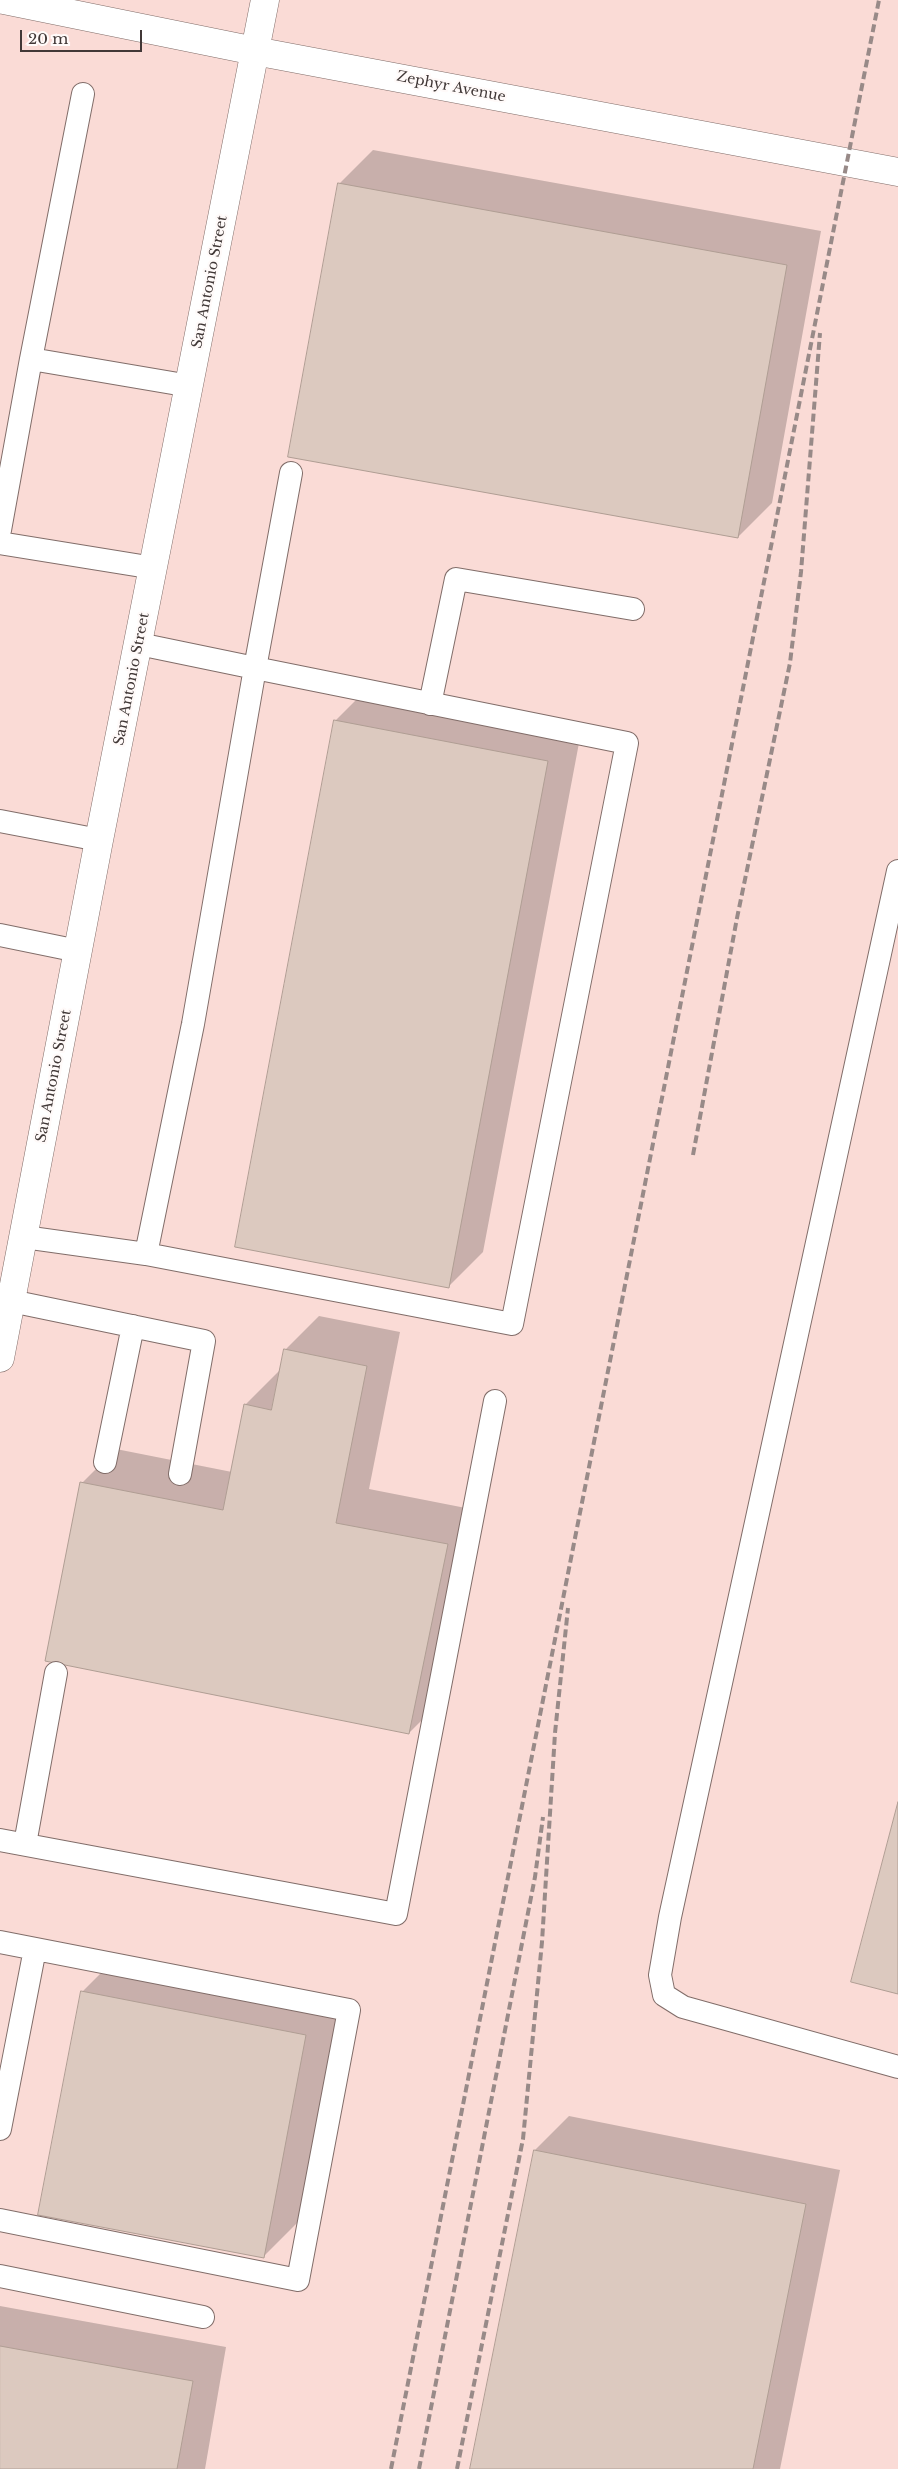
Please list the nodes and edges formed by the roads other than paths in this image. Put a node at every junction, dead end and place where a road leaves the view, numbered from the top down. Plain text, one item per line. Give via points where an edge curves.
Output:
1 (4, 0) edge
2 (265, 0) edge
3 (255, 50) junction
4 (83, 94) dead end
5 (898, 172) edge
6 (31, 359) junction
7 (190, 386) junction
8 (291, 473) dead end
9 (0, 530) edge
10 (0, 543) edge
11 (154, 568) junction
12 (633, 609) dead end
13 (139, 644) junction
14 (255, 668) junction
15 (430, 704) junction
16 (0, 821) edge
17 (99, 840) junction
18 (898, 871) edge
19 (0, 935) edge
20 (78, 951) junction
21 (24, 1237) junction
22 (146, 1254) junction
23 (11, 1301) junction
24 (133, 1326) junction
25 (0, 1358) edge
26 (495, 1402) dead end
27 (105, 1462) dead end
28 (180, 1474) dead end
29 (56, 1673) dead end
30 (0, 1840) edge
31 (25, 1844) junction
32 (0, 1942) edge
33 (35, 1949) junction
34 (898, 2067) edge
35 (0, 2129) edge
36 (0, 2220) edge
37 (0, 2276) edge
38 (203, 2318) dead end

1 - 3 street, Zephyr Avenue
2 - 3 street, San Antonio Street
3 - 5 street, Zephyr Avenue
3 - 7 street, San Antonio Street
4 - 6 lane
6 - 7 lane
6 - 9 lane
7 - 11 street, San Antonio Street
8 - 14 lane
10 - 11 lane
11 - 13 street, San Antonio Street
12 - 15 lane via 456,579
13 - 14 lane
13 - 17 street, San Antonio Street
14 - 15 lane
14 - 22 lane via 193,1024
15 - 22 lane via 626,743 512,1324
16 - 17 lane
17 - 20 street, San Antonio Street
18 - 34 lane via 674,1898 660,1976 664,1995 683,2007
19 - 20 lane
20 - 21 street, San Antonio Street
21 - 22 lane
21 - 23 street, San Antonio Street
23 - 24 lane
23 - 25 street, San Antonio Street
24 - 27 lane
24 - 28 lane via 204,1341
26 - 31 lane via 396,1914
29 - 31 lane
30 - 31 lane
32 - 33 lane
33 - 35 lane
33 - 36 lane via 349,2010 298,2280
37 - 38 lane

